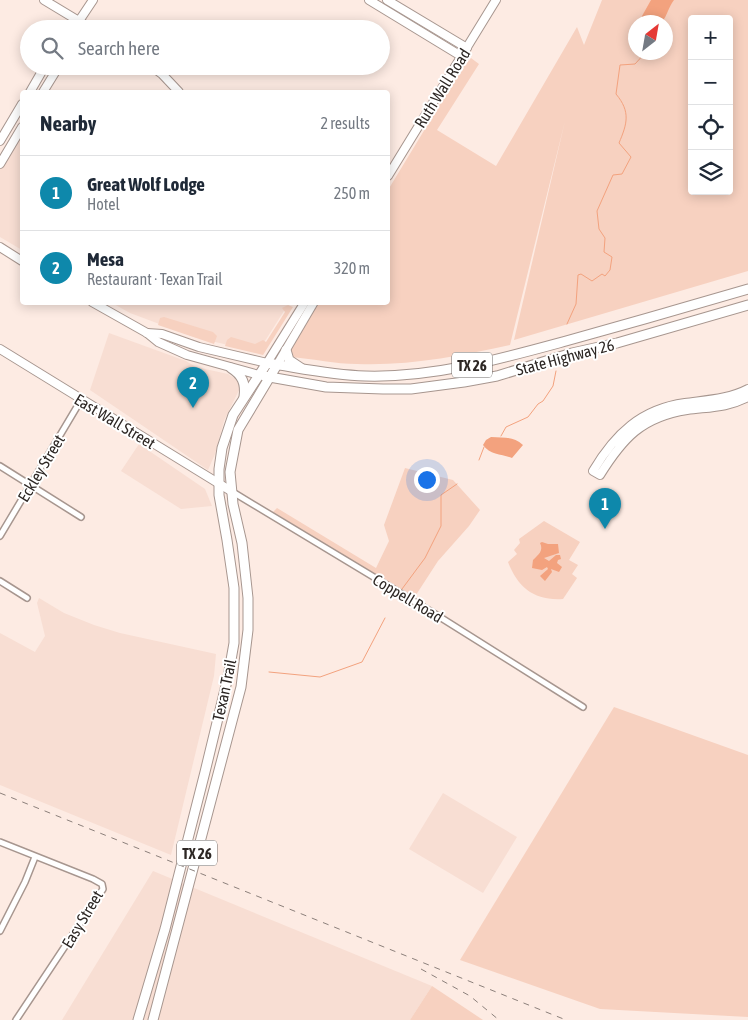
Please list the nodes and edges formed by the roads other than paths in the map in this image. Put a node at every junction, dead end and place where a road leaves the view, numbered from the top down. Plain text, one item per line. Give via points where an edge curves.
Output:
1 (44, 0) edge
2 (94, 0) edge
3 (387, 0) edge
4 (496, 0) edge
5 (371, 1) edge
6 (72, 20) edge
7 (82, 20) edge
8 (467, 48) junction
9 (462, 56) junction
10 (41, 75) edge
11 (53, 75) edge
12 (163, 75) edge
13 (36, 83) junction
14 (31, 90) edge
15 (41, 90) edge
16 (44, 90) edge
17 (177, 90) edge
18 (20, 107) edge
19 (20, 130) edge
20 (0, 141) edge
21 (0, 164) edge
22 (390, 173) edge
23 (0, 248) edge
24 (20, 260) edge
25 (748, 290) edge
26 (97, 305) edge
27 (303, 305) edge
28 (312, 305) edge
29 (748, 305) edge
30 (602, 331) junction
31 (147, 333) junction
32 (606, 345) junction
33 (0, 350) edge
34 (286, 350) junction
35 (267, 363) junction
36 (277, 365) junction
37 (231, 368) junction
38 (308, 371) junction
39 (259, 375) junction
40 (270, 377) junction
41 (296, 383) junction
42 (748, 389) edge
43 (261, 392) junction
44 (748, 397) edge
45 (244, 398) junction
46 (81, 400) junction
47 (0, 466) edge
48 (219, 484) junction
49 (30, 485) junction
50 (231, 491) junction
51 (81, 517) dead end
52 (0, 536) edge
53 (0, 581) edge
54 (27, 598) dead end
55 (234, 643) junction
56 (246, 644) junction
57 (582, 707) dead end
58 (0, 842) edge
59 (35, 857) junction
60 (0, 931) edge
61 (16, 1020) edge
62 (138, 1020) edge
63 (153, 1020) edge

1 - 6 street
2 - 7 street
3 - 8 street
4 - 8 street, Ruth Wall Road
5 - 9 street
8 - 9 street, Ruth Wall Road
9 - 22 street, Ruth Wall Road
10 - 13 street
11 - 16 street
12 - 17 street
13 - 14 street
13 - 15 street
18 - 20 street
19 - 21 street
23 - 24 street
25 - 30 main road, State Highway 26 / TX 26
26 - 31 street
27 - 35 street
28 - 34 street
29 - 32 main road, State Highway 26 / TX 26
30 - 32 main road
30 - 38 main road, State Highway 26 / TX 26 via 499,360 450,369 366,376
31 - 35 street via 162,334 199,347
31 - 37 street via 158,342 187,355
32 - 41 main road, State Highway 26 / TX 26 via 497,376 412,389
33 - 46 street, East Wall Street
34 - 36 street
34 - 38 main road via 289,360
35 - 36 main road, State Highway 26 / TX 26
35 - 39 main road, Texan Trail / TX 26
36 - 38 main road, State Highway 26 / TX 26
36 - 40 main road, Texan Trail
37 - 39 street
37 - 45 main road via 244,382
39 - 40 main road, State Highway 26 / TX 26
39 - 45 main road, Texan Trail / TX 26
40 - 41 main road, State Highway 26 / TX 26
40 - 43 main road, Texan Trail
41 - 43 main road, TX 26 via 274,385
42 - 44 street via 727,397 666,406 646,414 609,446 593,471 600,475 616,450 649,422 688,410 726,406
43 - 50 main road, Texan Trail / TX 26 via 238,430 230,472
45 - 48 main road, Texan Trail / TX 26 via 228,428 222,448
46 - 48 street, East Wall Street
46 - 49 street, Eckley Street
47 - 49 street
48 - 50 street, East Wall Street
48 - 55 main road, Texan Trail / TX 26 via 234,588
49 - 51 street
49 - 52 street, Eckley Street
50 - 56 main road, Texan Trail / TX 26 via 246,582
50 - 57 street, Coppell Road
53 - 54 street
55 - 56 main road
55 - 62 main road, Texan Trail / TX 26 via 198,800
56 - 63 main road, Texan Trail / TX 26 via 234,717
58 - 59 street, Easy Street
59 - 60 street
59 - 61 street, Easy Street via 105,886

